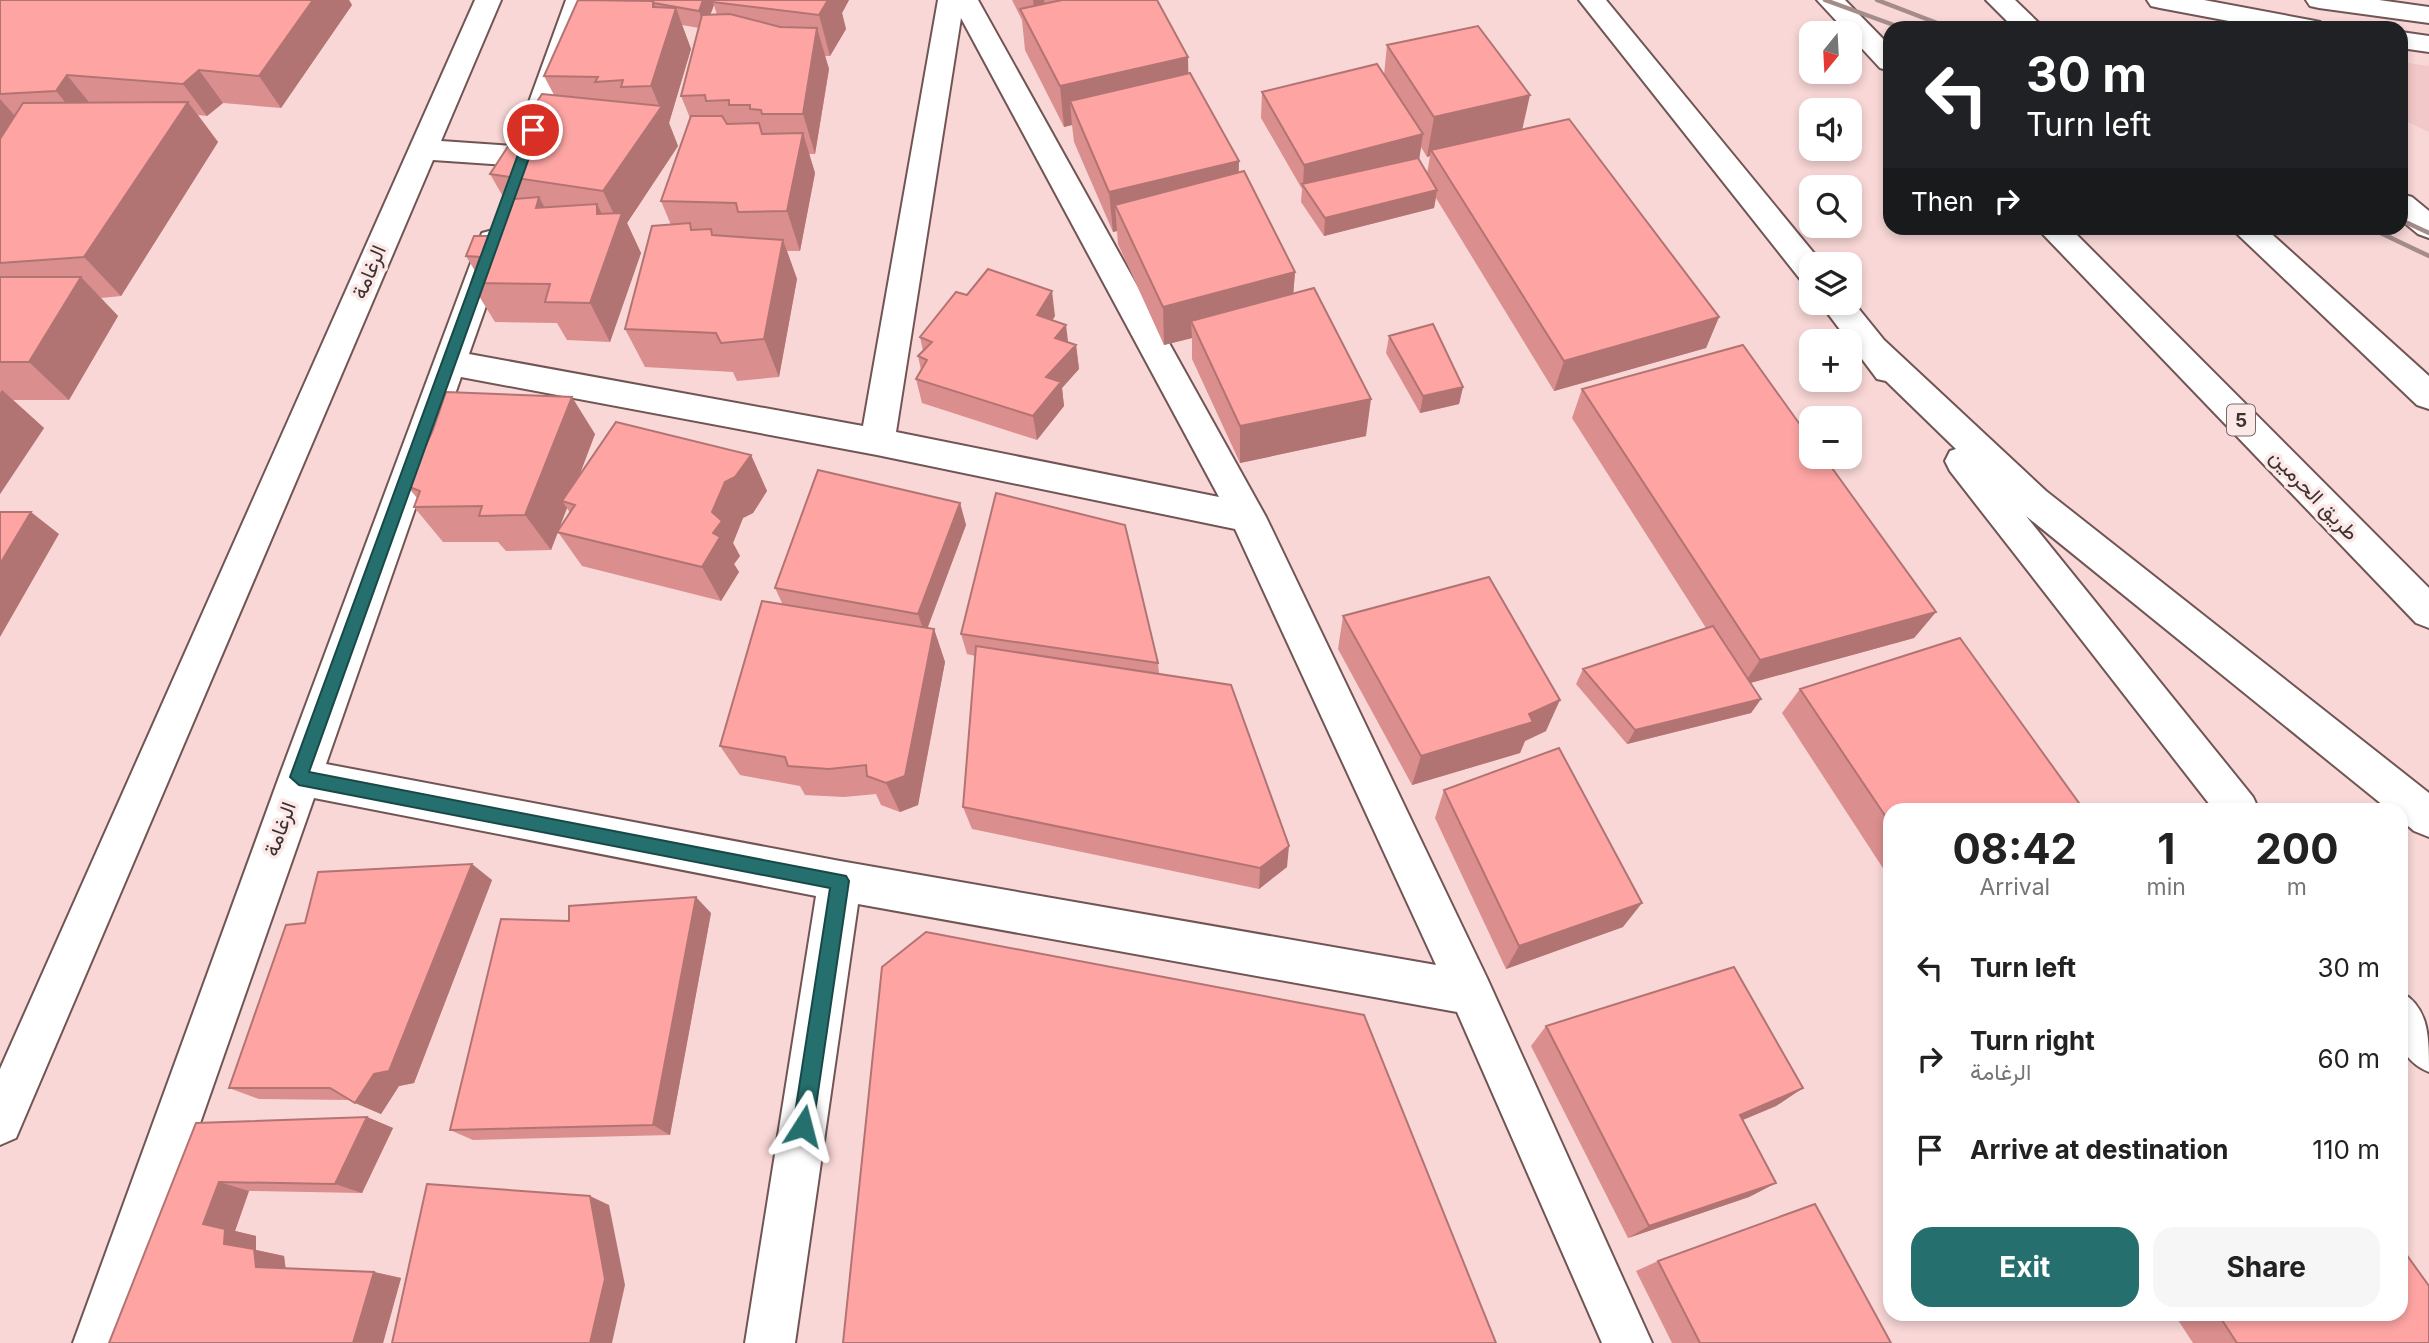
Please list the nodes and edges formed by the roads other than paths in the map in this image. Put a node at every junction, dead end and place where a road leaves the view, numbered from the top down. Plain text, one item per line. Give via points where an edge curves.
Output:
1 (488, 0) edge
2 (579, 0) edge
3 (951, 0) edge
4 (965, 0) edge
5 (1592, 0) edge
6 (1830, 0) edge
7 (1999, 0) edge
8 (2155, 0) edge
9 (2160, 0) edge
10 (2319, 0) edge
11 (2429, 15) edge
12 (2022, 21) edge
13 (2180, 21) edge
14 (2272, 21) edge
15 (2408, 41) edge
16 (2429, 44) edge
17 (1883, 55) edge
18 (422, 150) junction
19 (523, 156) junction
20 (2408, 210) edge
21 (2429, 227) edge
22 (2059, 235) edge
23 (2254, 235) edge
24 (1799, 256) edge
25 (1846, 315) edge
26 (1873, 349) junction
27 (449, 362) junction
28 (2429, 396) edge
29 (877, 442) junction
30 (1248, 517) junction
31 (2429, 612) edge
32 (299, 777) junction
33 (2233, 803) edge
34 (2429, 818) edge
35 (840, 881) junction
36 (1471, 993) junction
37 (2408, 1023) edge
38 (2429, 1049) edge
39 (0, 1122) edge
40 (98, 1343) edge
41 (770, 1343) edge
42 (1627, 1343) edge

1 - 18 main road, الرغامة
2 - 19 main road, الرغامة
3 - 29 main road
4 - 30 main road
5 - 24 main road
6 - 17 main road
7 - 12 main road
8 - 13 main road
9 - 14 main road
10 - 11 main road
15 - 16 main road
18 - 19 main road
18 - 39 main road, الرغامة
19 - 27 main road, الرغامة
20 - 21 main road
22 - 31 main road, طريق الحرمين / 5
23 - 28 main road
25 - 26 main road
26 - 33 main road
26 - 34 main road via 2033,501
27 - 29 main road
27 - 32 main road, الرغامة
29 - 30 main road
30 - 36 main road
32 - 35 main road
32 - 40 main road, الرغامة
35 - 36 main road
35 - 41 main road
36 - 42 main road
37 - 38 main road

